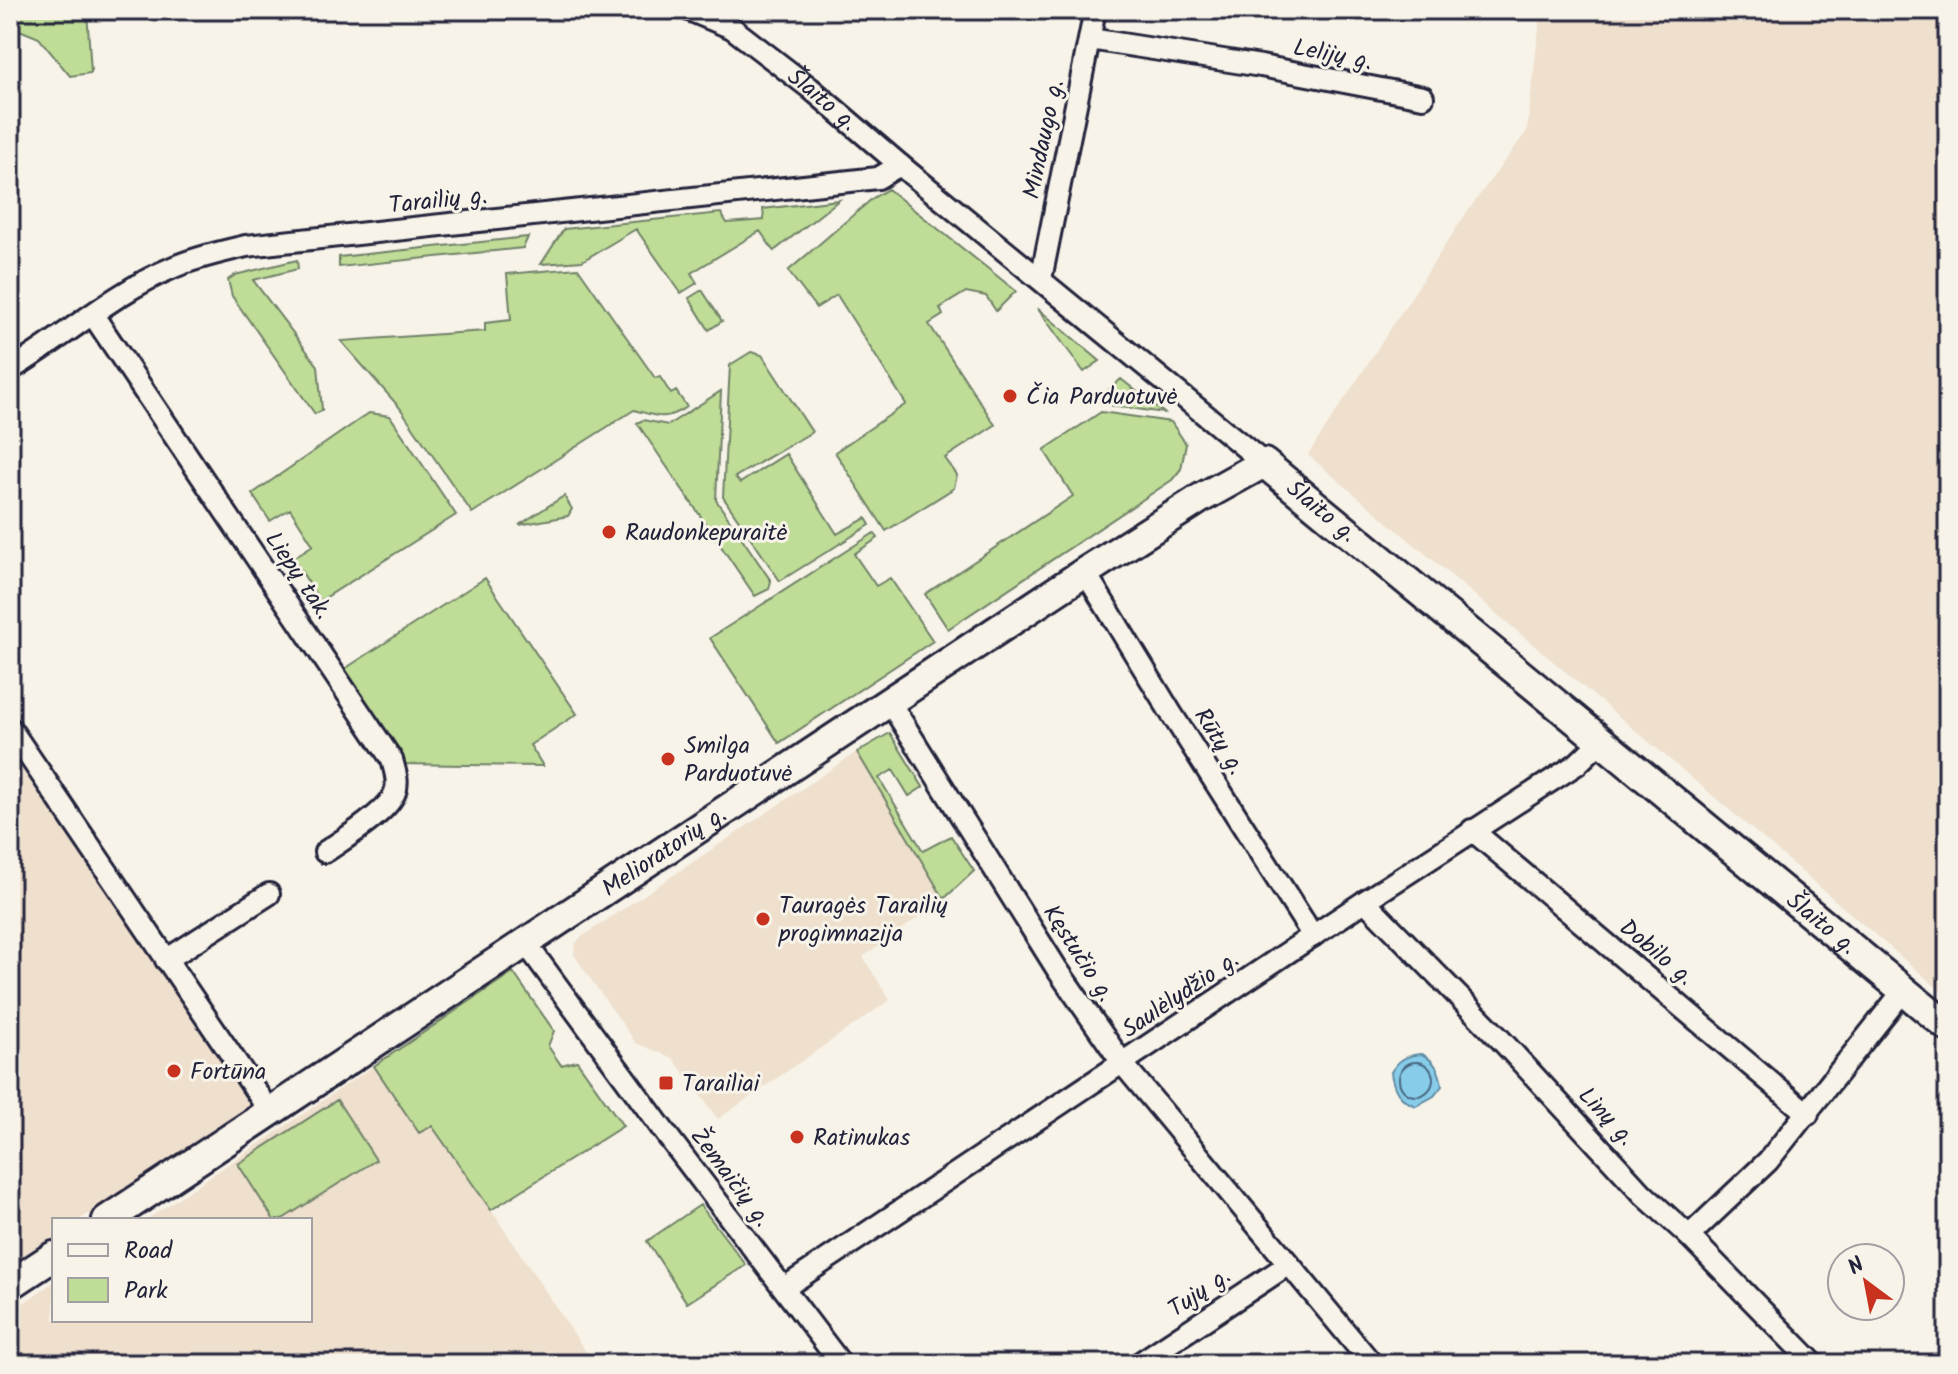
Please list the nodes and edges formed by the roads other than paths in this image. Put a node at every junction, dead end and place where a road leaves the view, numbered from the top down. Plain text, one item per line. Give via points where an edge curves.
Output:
1 (689, 10) edge
2 (1095, 10) edge
3 (1090, 39) junction
4 (1423, 97) dead end
5 (900, 165) junction
6 (1041, 279) junction
7 (93, 315) junction
8 (10, 370) edge
9 (1264, 463) junction
10 (1085, 572) junction
11 (889, 701) junction
12 (10, 728) edge
13 (1602, 740) junction
14 (1472, 830) junction
15 (325, 852) dead end
16 (269, 894) dead end
17 (1365, 901) junction
18 (1313, 936) junction
19 (525, 942) junction
20 (166, 960) junction
21 (1904, 990) junction
22 (1948, 1027) edge
23 (1123, 1064) junction
24 (270, 1112) junction
25 (1808, 1114) junction
26 (110, 1218) edge
27 (1689, 1236) junction
28 (52, 1257) edge
29 (1289, 1264) junction
30 (10, 1285) edge
31 (784, 1288) junction
32 (841, 1364) edge
33 (1138, 1364) edge
34 (1372, 1364) edge
35 (1814, 1364) edge

1 - 5 street, Šlaito g. via 732,28
2 - 3 street, Mindaugo g.
3 - 4 street, Lelijų g.
3 - 6 street, Mindaugo g.
5 - 6 street, Šlaito g.
5 - 7 street, Tarailių g. via 878,178 246,246 174,267
6 - 9 street, Šlaito g.
7 - 8 street, Tarailių g.
7 - 15 street, Liepų tak. via 392,760 395,794
9 - 10 main road, Melioratorių g.
9 - 13 main road, Šlaito g.
10 - 11 main road, Melioratorių g.
10 - 18 street, Rūtų g.
11 - 19 main road, Melioratorių g.
11 - 23 street, Kęstučio g. via 1057,969
12 - 20 street
13 - 14 street, Saulėlydžio g. via 1577,764
13 - 21 main road, Šlaito g.
14 - 17 street, Saulėlydžio g.
14 - 25 street, Dobilo g.
16 - 20 street
17 - 18 street, Saulėlydžio g.
17 - 27 street, Linų g.
18 - 23 street, Saulėlydžio g.
19 - 24 main road, Melioratorių g.
19 - 31 street, Žemaičių g.
20 - 24 street
21 - 22 main road, Šlaito g.
21 - 25 street
23 - 29 street, Kęstučio g.
23 - 31 street, Saulėlydžio g.
24 - 26 main road, Melioratorių g.
25 - 27 street via 1768,1161
27 - 35 street, Linų g.
28 - 30 main road
29 - 33 street, Tujų g.
29 - 34 street, Kęstučio g.
31 - 32 street, Žemaičių g.

